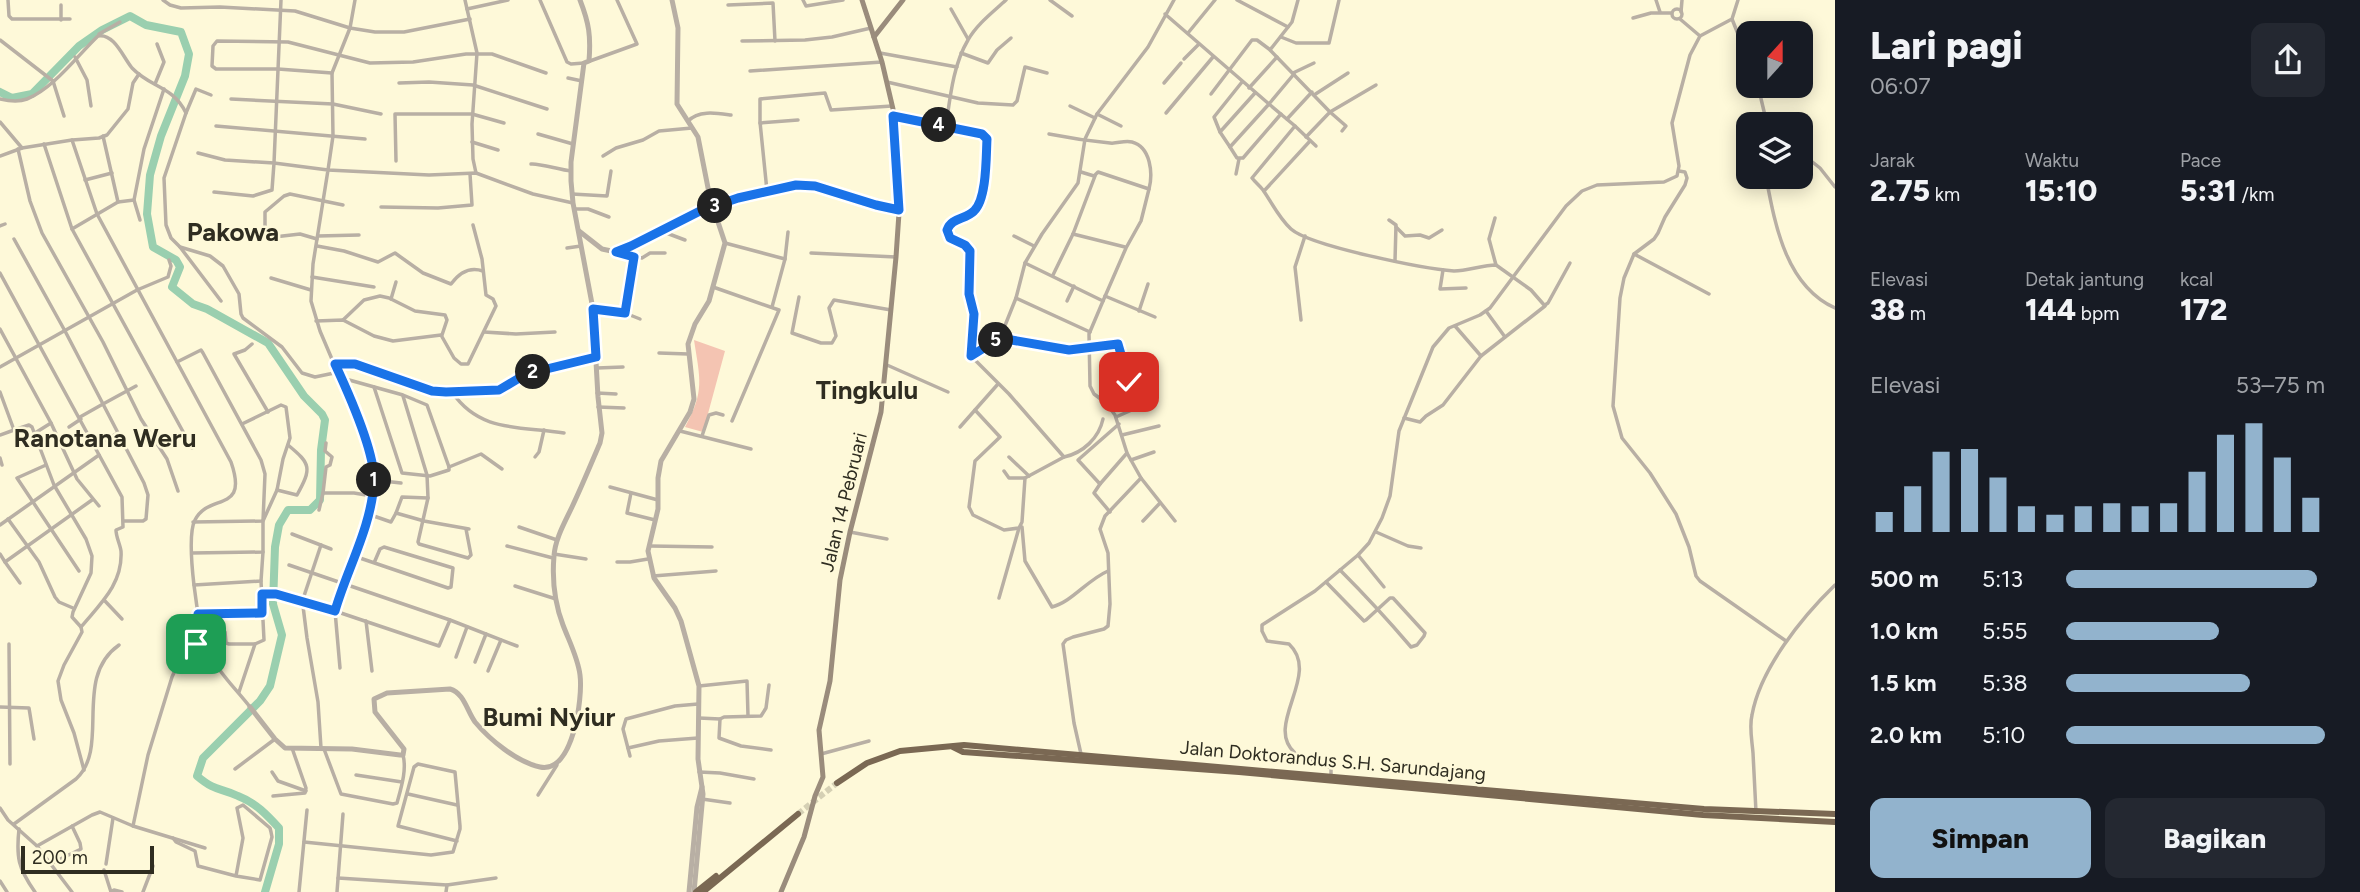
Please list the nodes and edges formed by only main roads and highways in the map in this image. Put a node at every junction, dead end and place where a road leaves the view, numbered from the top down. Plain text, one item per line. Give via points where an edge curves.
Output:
1 (862, 0) edge
2 (904, 0) edge
3 (884, 25) junction
4 (871, 27) junction
5 (874, 37) junction
6 (953, 747) junction
7 (837, 783) tunnel mouth
8 (798, 814) tunnel mouth
9 (1835, 814) edge
10 (1798, 817) junction
11 (1835, 822) edge
12 (751, 851) junction
13 (693, 892) edge
14 (703, 892) edge
15 (781, 892) edge

1 - 4 main road, Jalan 14 Pebruari
2 - 3 main road
3 - 4 main road
3 - 5 main road
4 - 5 main road, Jalan 14 Pebruari
5 - 15 main road, Jalan 14 Pebruari via 892,106 899,210 881,412 840,580 830,681 820,724 823,777
6 - 7 highway, Jalan Doktorandus S.H. Sarundajang via 900,751 867,763
6 - 10 highway, Jalan Doktorandus S.H. Sarundajang via 1081,754
6 - 10 highway via 963,752 1703,815
8 - 12 highway
9 - 10 highway, Jalan Doktorandus S.H. Sarundajang
10 - 11 highway
12 - 13 highway
12 - 14 highway

